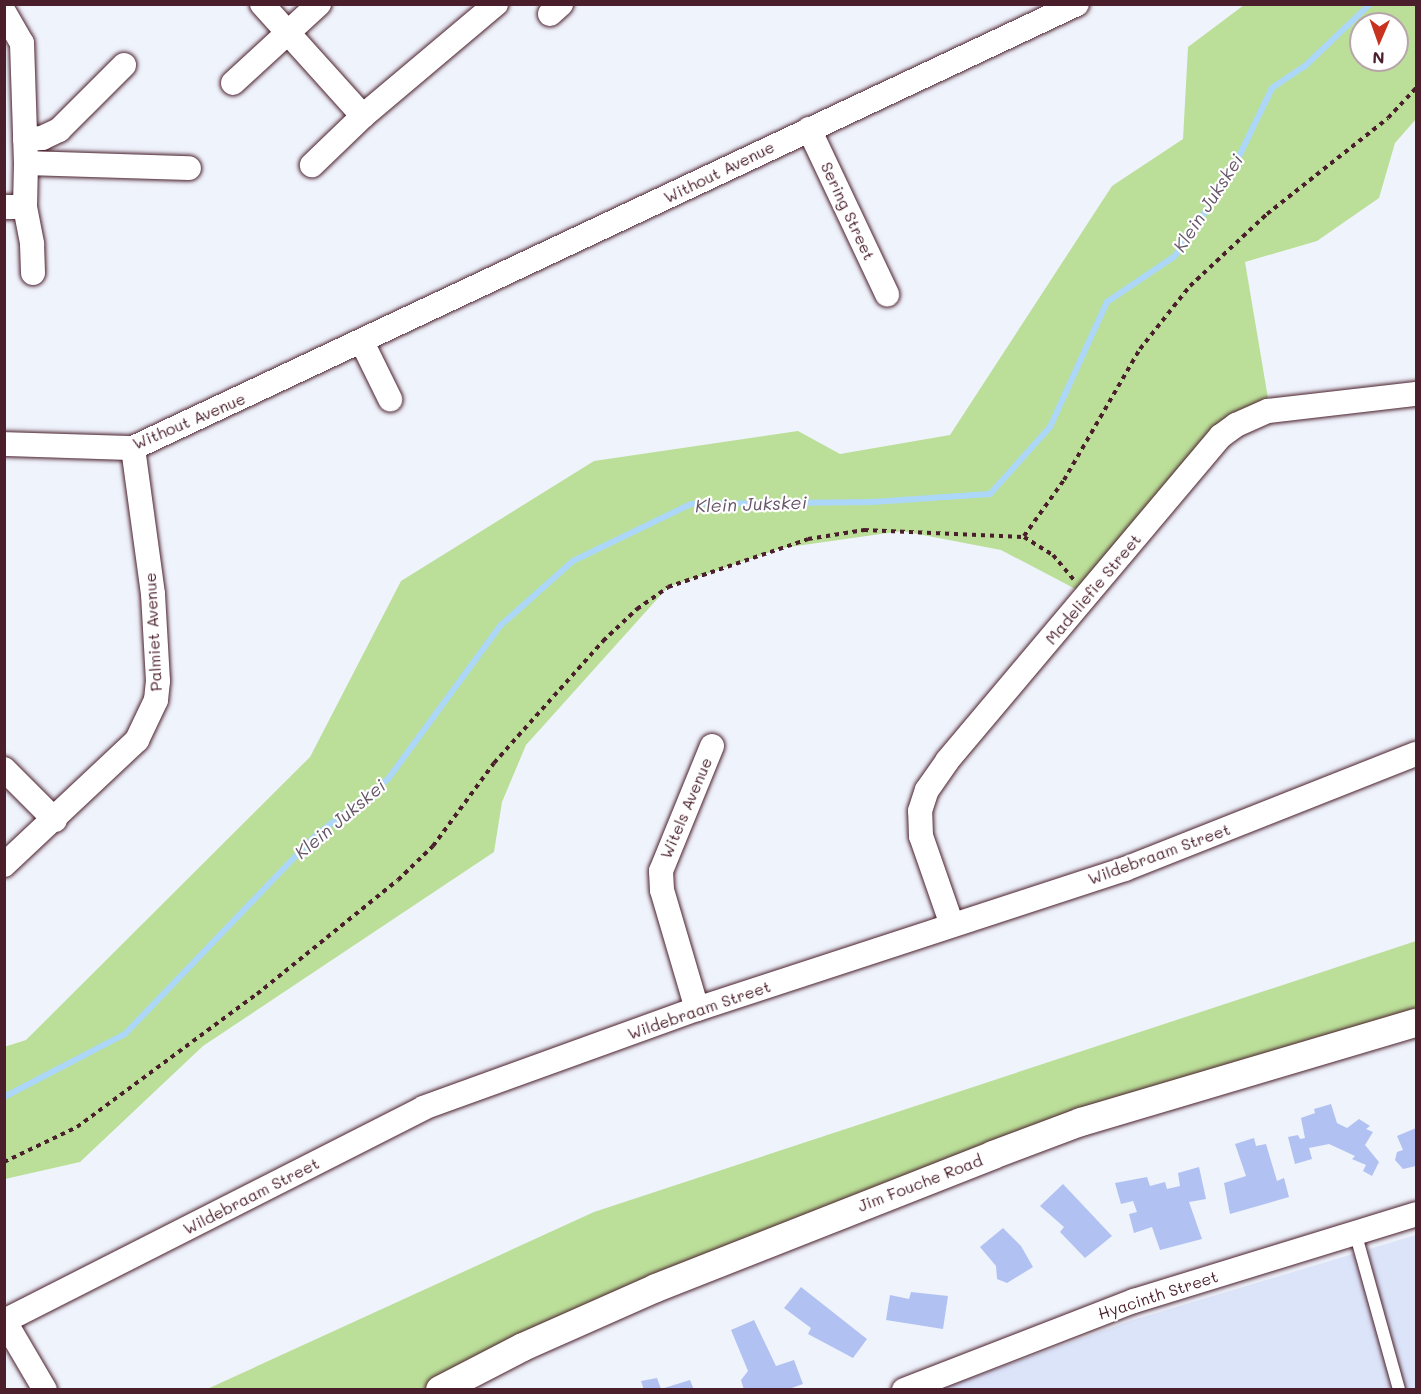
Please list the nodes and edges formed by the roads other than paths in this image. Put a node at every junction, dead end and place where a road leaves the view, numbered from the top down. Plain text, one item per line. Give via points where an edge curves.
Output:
1 (262, 4) edge
2 (319, 4) edge
3 (496, 4) edge
4 (1077, 4) edge
5 (4, 12) edge
6 (287, 32) junction
7 (124, 65) dead end
8 (233, 83) dead end
9 (363, 116) junction
10 (809, 129) junction
11 (25, 139) junction
12 (26, 163) junction
13 (312, 165) dead end
14 (189, 168) dead end
15 (15, 207) edge
16 (33, 273) dead end
17 (887, 294) dead end
18 (362, 342) junction
19 (1416, 394) edge
20 (390, 399) dead end
21 (4, 444) edge
22 (133, 448) junction
23 (712, 746) dead end
24 (1416, 754) edge
25 (4, 769) edge
26 (55, 820) junction
27 (4, 865) edge
28 (952, 925) junction
29 (697, 1009) junction
30 (1416, 1023) edge
31 (1416, 1214) edge
32 (1355, 1232) junction
33 (5, 1320) edge
34 (45, 1389) edge
35 (440, 1389) edge
36 (904, 1389) edge
37 (1399, 1389) edge

1 - 6 street
2 - 6 street
3 - 9 street
4 - 10 street, Without Avenue
5 - 11 street via 22,43
6 - 8 street
6 - 9 street
7 - 11 street via 59,129 42,138
9 - 13 street
10 - 17 street, Sering Street
10 - 18 street, Without Avenue
11 - 12 street
12 - 14 street
12 - 15 street
15 - 16 street via 32,244
18 - 20 street
18 - 22 street, Without Avenue
19 - 28 street, Madeliefie Street via 1268,411 1236,425 1185,479 947,761 927,790 920,811 921,836
21 - 22 street, Without Avenue
22 - 26 street, Palmiet Avenue via 153,594 156,700 137,740
23 - 29 street, Witels Avenue via 661,871 662,890
24 - 28 street, Wildebraam Street via 1125,868
25 - 26 street
26 - 27 street, Palmiet Avenue
28 - 29 street, Wildebraam Street
29 - 33 street, Wildebraam Street via 423,1108
30 - 35 street, Jim Fouche Road via 1081,1122 656,1288
31 - 32 street, Hyacinth Street
32 - 36 street, Hyacinth Street via 1134,1301
32 - 37 lane
33 - 34 street

